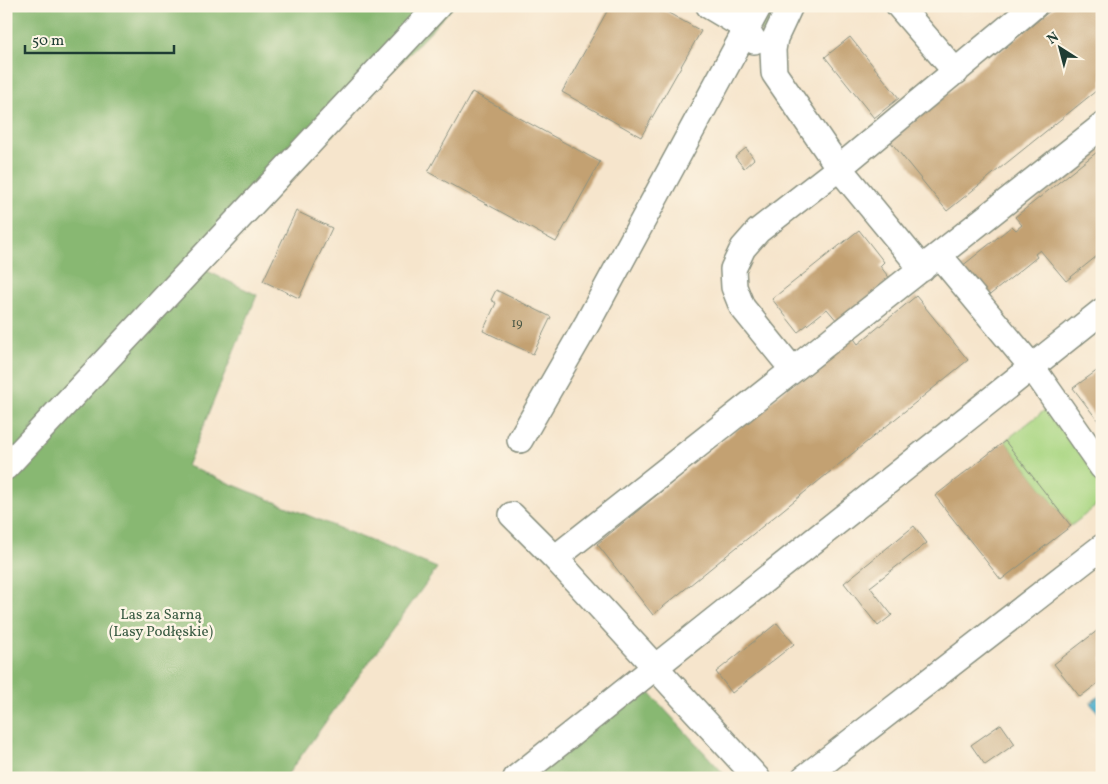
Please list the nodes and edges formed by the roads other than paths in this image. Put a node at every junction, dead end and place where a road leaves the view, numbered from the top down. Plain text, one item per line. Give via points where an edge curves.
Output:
1 (438, 6) edge
2 (709, 6) edge
3 (758, 6) edge
4 (790, 6) edge
5 (899, 6) edge
6 (1034, 6) edge
7 (746, 28) junction
8 (956, 72) junction
9 (774, 73) junction
10 (1102, 126) edge
11 (839, 168) junction
12 (930, 262) junction
13 (1102, 311) edge
14 (1032, 367) junction
15 (793, 370) junction
16 (520, 440) dead end
17 (6, 467) edge
18 (1102, 467) edge
19 (512, 515) dead end
20 (1102, 547) edge
21 (555, 558) junction
22 (654, 668) junction
23 (516, 778) edge
24 (757, 778) edge
25 (804, 778) edge

1 - 17 lane
2 - 7 lane
3 - 7 lane
4 - 9 lane via 775,38
5 - 8 lane
6 - 8 lane
7 - 9 lane
7 - 16 lane via 588,322
8 - 11 lane
9 - 11 lane
10 - 12 lane
11 - 12 lane
11 - 15 lane via 758,231 743,248 734,269 734,287 742,307
12 - 14 lane
12 - 15 lane
13 - 14 lane
14 - 18 lane
14 - 22 lane
15 - 21 lane
19 - 21 lane
20 - 25 lane
21 - 22 lane
22 - 23 lane
22 - 24 lane

